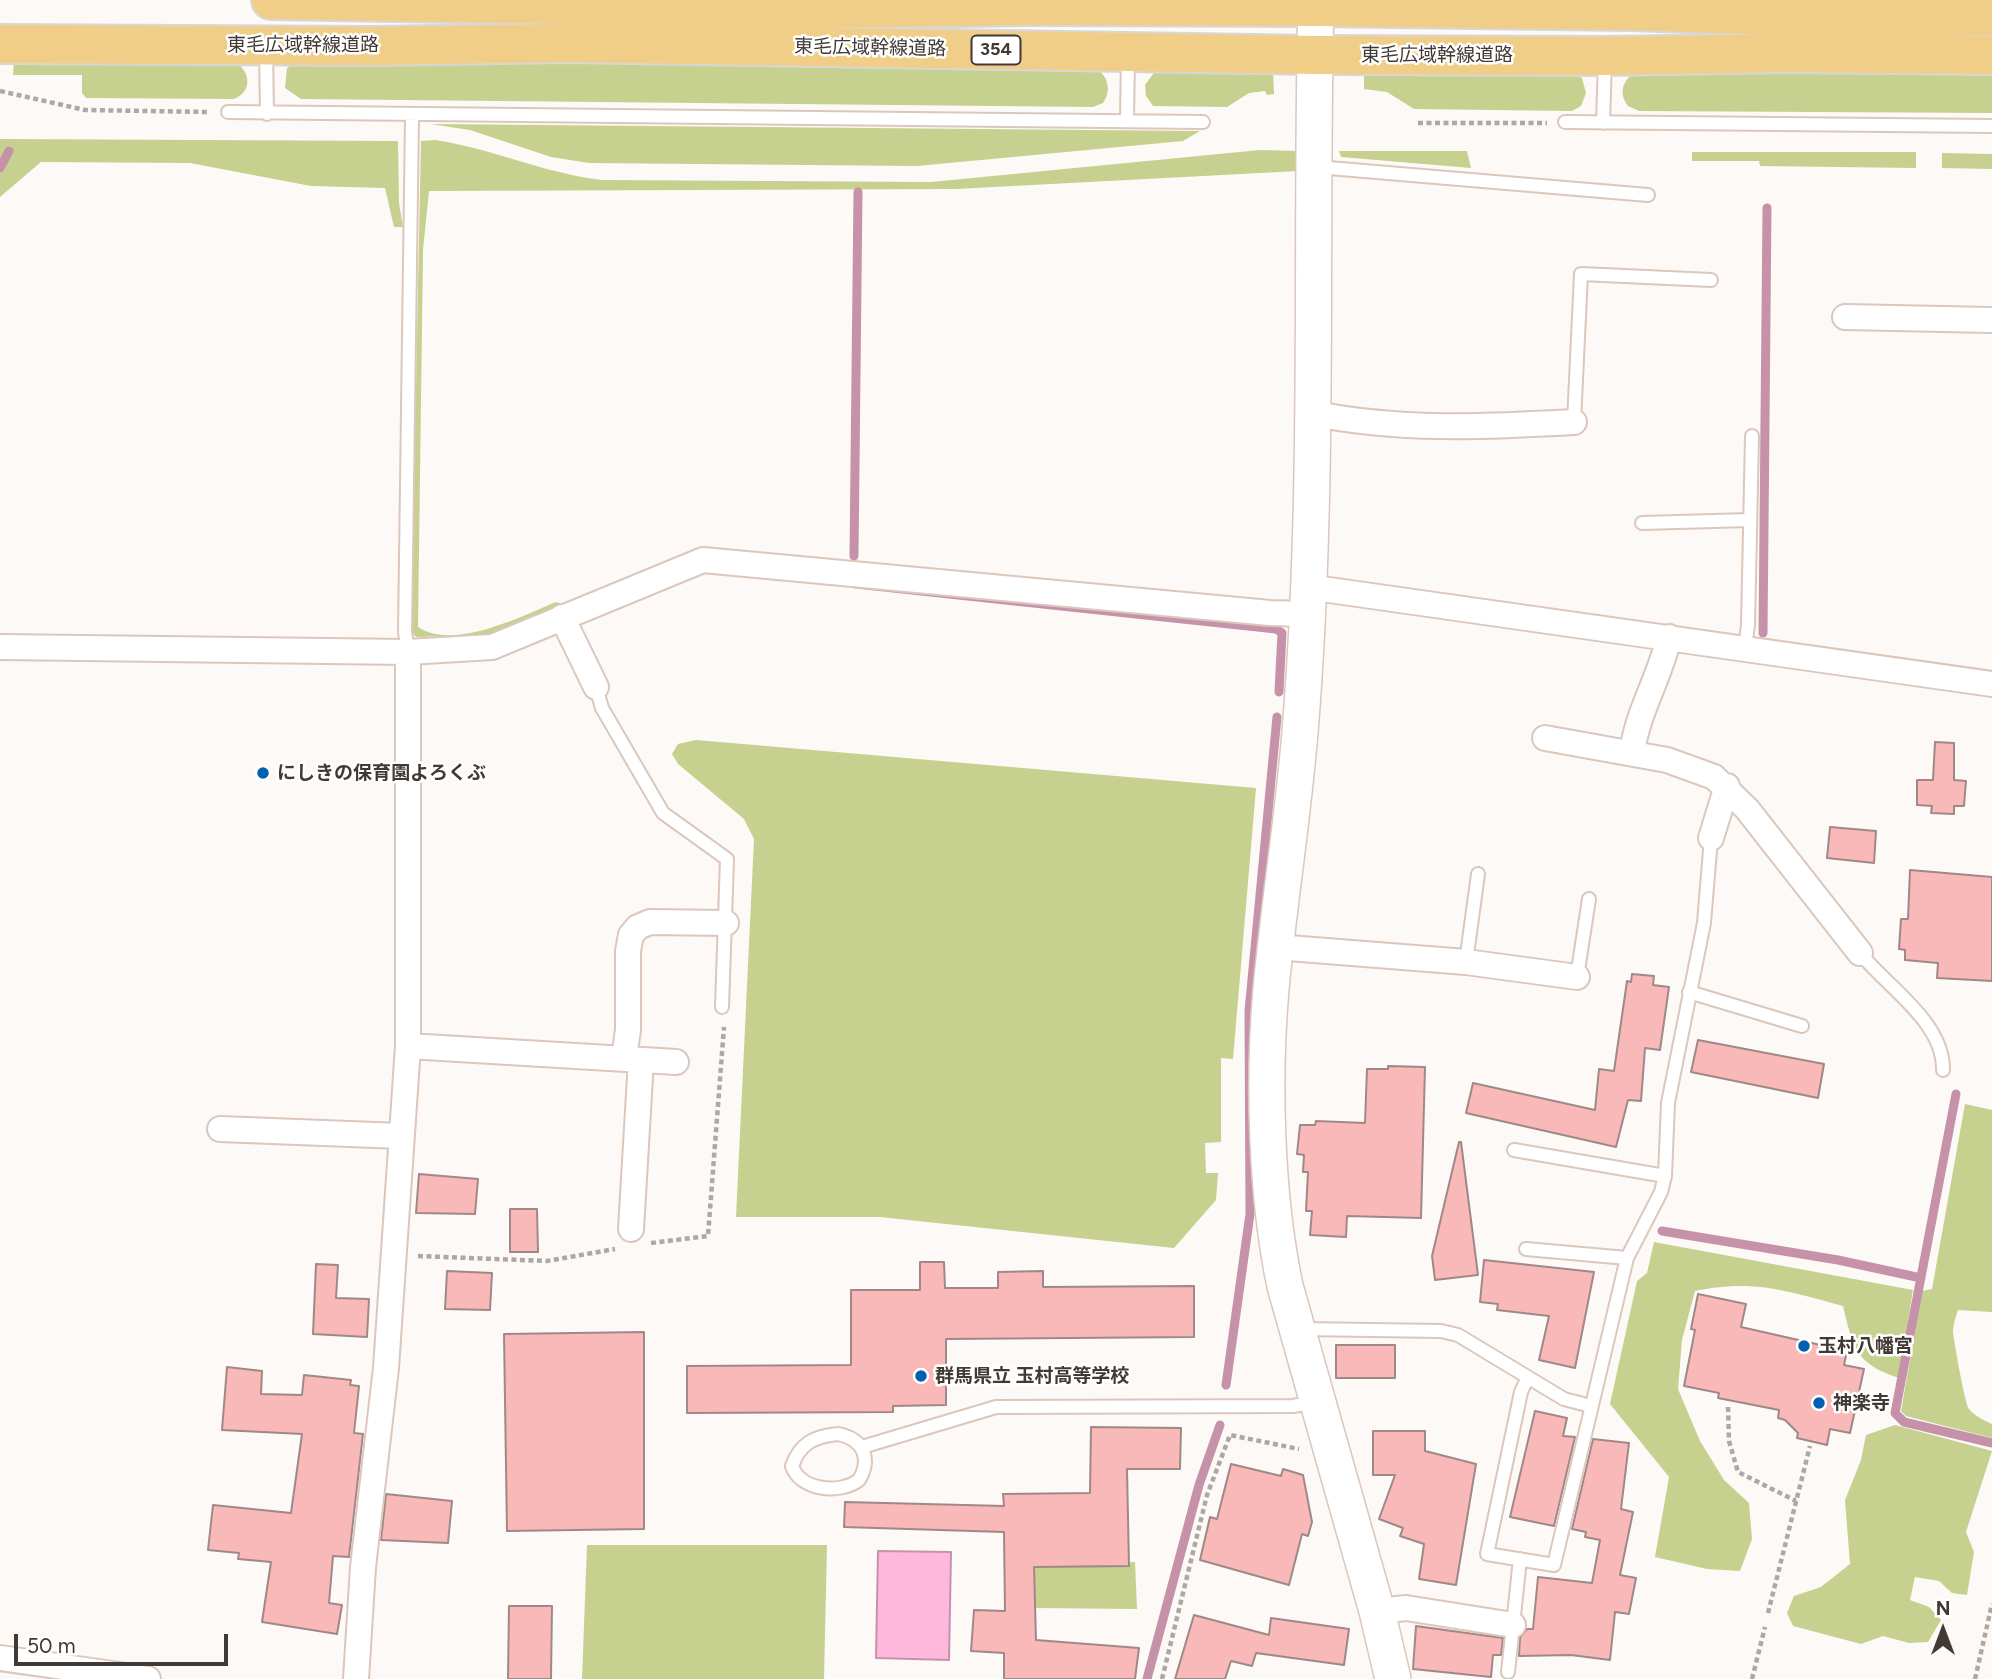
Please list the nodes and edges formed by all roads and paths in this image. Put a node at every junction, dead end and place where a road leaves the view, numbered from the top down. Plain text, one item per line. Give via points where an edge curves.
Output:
1 (271, 0) edge
2 (1032, 3) edge
3 (1316, 4) edge
4 (1509, 5) edge
5 (1992, 16) edge
6 (0, 44) edge
7 (265, 44) junction
8 (1128, 52) junction
9 (1315, 55) junction
10 (1992, 55) edge
11 (1605, 56) junction
12 (0, 91) edge
13 (228, 112) joint
14 (267, 114) junction
15 (412, 116) junction
16 (1127, 119) junction
17 (1203, 122) dead end
18 (1565, 122) joint
19 (1418, 123) dead end
20 (1603, 123) junction
21 (1992, 126) edge
22 (1314, 167) junction
23 (1647, 195) dead end
24 (1711, 281) dead end
25 (1845, 317) dead end
26 (1992, 320) edge
27 (1311, 413) junction
28 (1574, 422) joint
29 (1752, 436) dead end
30 (1750, 520) junction
31 (1642, 523) dead end
32 (1307, 600) junction
33 (562, 617) junction
34 (1669, 637) junction
35 (0, 646) edge
36 (1745, 648) junction
37 (408, 652) junction
38 (1992, 684) edge
39 (596, 687) joint
40 (1545, 738) dead end
41 (1632, 753) junction
42 (1727, 786) junction
43 (1712, 838) joint
44 (1478, 874) dead end
45 (1589, 899) dead end
46 (726, 923) junction
47 (1276, 947) junction
48 (1860, 953) joint
49 (1466, 962) junction
50 (1577, 977) joint
51 (1689, 992) junction
52 (722, 1007) dead end
53 (1802, 1026) dead end
54 (408, 1046) junction
55 (633, 1059) junction
56 (676, 1062) dead end
57 (1943, 1070) dead end
58 (220, 1129) dead end
59 (401, 1136) junction
60 (1514, 1150) dead end
61 (1665, 1176) junction
62 (631, 1229) dead end
63 (1526, 1249) dead end
64 (1627, 1258) junction
65 (1297, 1329) junction
66 (1527, 1379) junction
67 (1316, 1402) junction
68 (1591, 1406) junction
69 (1728, 1406) dead end
70 (1810, 1446) dead end
71 (862, 1447) junction
72 (1329, 1447) junction
73 (1796, 1501) junction
74 (1520, 1559) junction
75 (1992, 1604) edge
76 (1377, 1611) junction
77 (1768, 1613) dead end
78 (1513, 1625) junction
79 (1765, 1627) dead end
80 (0, 1658) edge
81 (1508, 1672) dead end
82 (148, 1679) edge
83 (356, 1679) edge
84 (1162, 1679) edge
85 (1393, 1679) edge
86 (1752, 1679) edge
87 (1975, 1679) edge

1 - 2 highway, 東毛広域幹線道路 / 354 via 823,9
2 - 3 highway, 東毛広域幹線道路 / 354
3 - 4 highway, 東毛広域幹線道路 / 354
3 - 9 street
4 - 5 highway, 東毛広域幹線道路 / 354 via 1809,17
6 - 7 highway, 東毛広域幹線道路 / 354
7 - 8 highway, 東毛広域幹線道路 / 354 via 568,43
7 - 14 lane
8 - 9 highway, 東毛広域幹線道路 / 354
8 - 16 lane
9 - 11 highway, 東毛広域幹線道路 / 354
9 - 22 street
10 - 11 highway, 東毛広域幹線道路 / 354
11 - 20 lane
12 - 13 path via 85,110
13 - 14 lane
14 - 15 lane
15 - 16 lane
15 - 37 lane
16 - 17 lane
18 - 19 path
18 - 20 lane
20 - 21 lane
22 - 23 lane
22 - 27 street
24 - 28 lane via 1581,274
25 - 26 street
27 - 28 street via 1403,426
27 - 32 street
29 - 30 lane
30 - 31 lane
30 - 36 lane
32 - 33 street via 1256,612 703,560
32 - 34 street
32 - 47 street via 1300,732
33 - 37 street via 492,647
33 - 39 street
34 - 36 street
34 - 41 street via 1662,668 1638,719
35 - 37 street
36 - 38 street
37 - 54 street
39 - 46 lane via 602,708 663,813 727,859
40 - 41 street
41 - 42 street via 1667,760
42 - 43 street
42 - 48 street
43 - 51 lane via 1704,923
44 - 49 lane
45 - 50 lane
46 - 52 lane
46 - 55 street via 650,922 631,935 628,1030
47 - 49 street
47 - 65 street via 1269,1028 1271,1187 1276,1240
48 - 57 lane via 1923,1022 1943,1055
49 - 50 street
51 - 53 lane
51 - 61 lane via 1668,1102
54 - 55 street
54 - 59 street
55 - 56 street
55 - 62 street
58 - 59 street
59 - 83 street via 386,1368 363,1567
60 - 61 lane
61 - 64 lane
63 - 64 lane
64 - 68 lane
65 - 66 lane via 1441,1331 1458,1335
65 - 67 street
66 - 68 lane via 1564,1399
66 - 74 lane via 1487,1554
67 - 71 lane via 1293,1406 996,1407
67 - 72 street
68 - 74 lane via 1554,1565
69 - 73 path via 1729,1441 1738,1472
70 - 73 path
71 - 71 lane via 866,1464 852,1485 811,1486 801,1482 792,1466 803,1446 824,1435 847,1436
72 - 76 street
72 - 84 path via 1304,1450 1230,1435 1207,1494
73 - 77 path
74 - 78 lane
75 - 87 path
76 - 78 street via 1406,1608
76 - 85 street
78 - 81 lane
79 - 86 path
80 - 82 street

